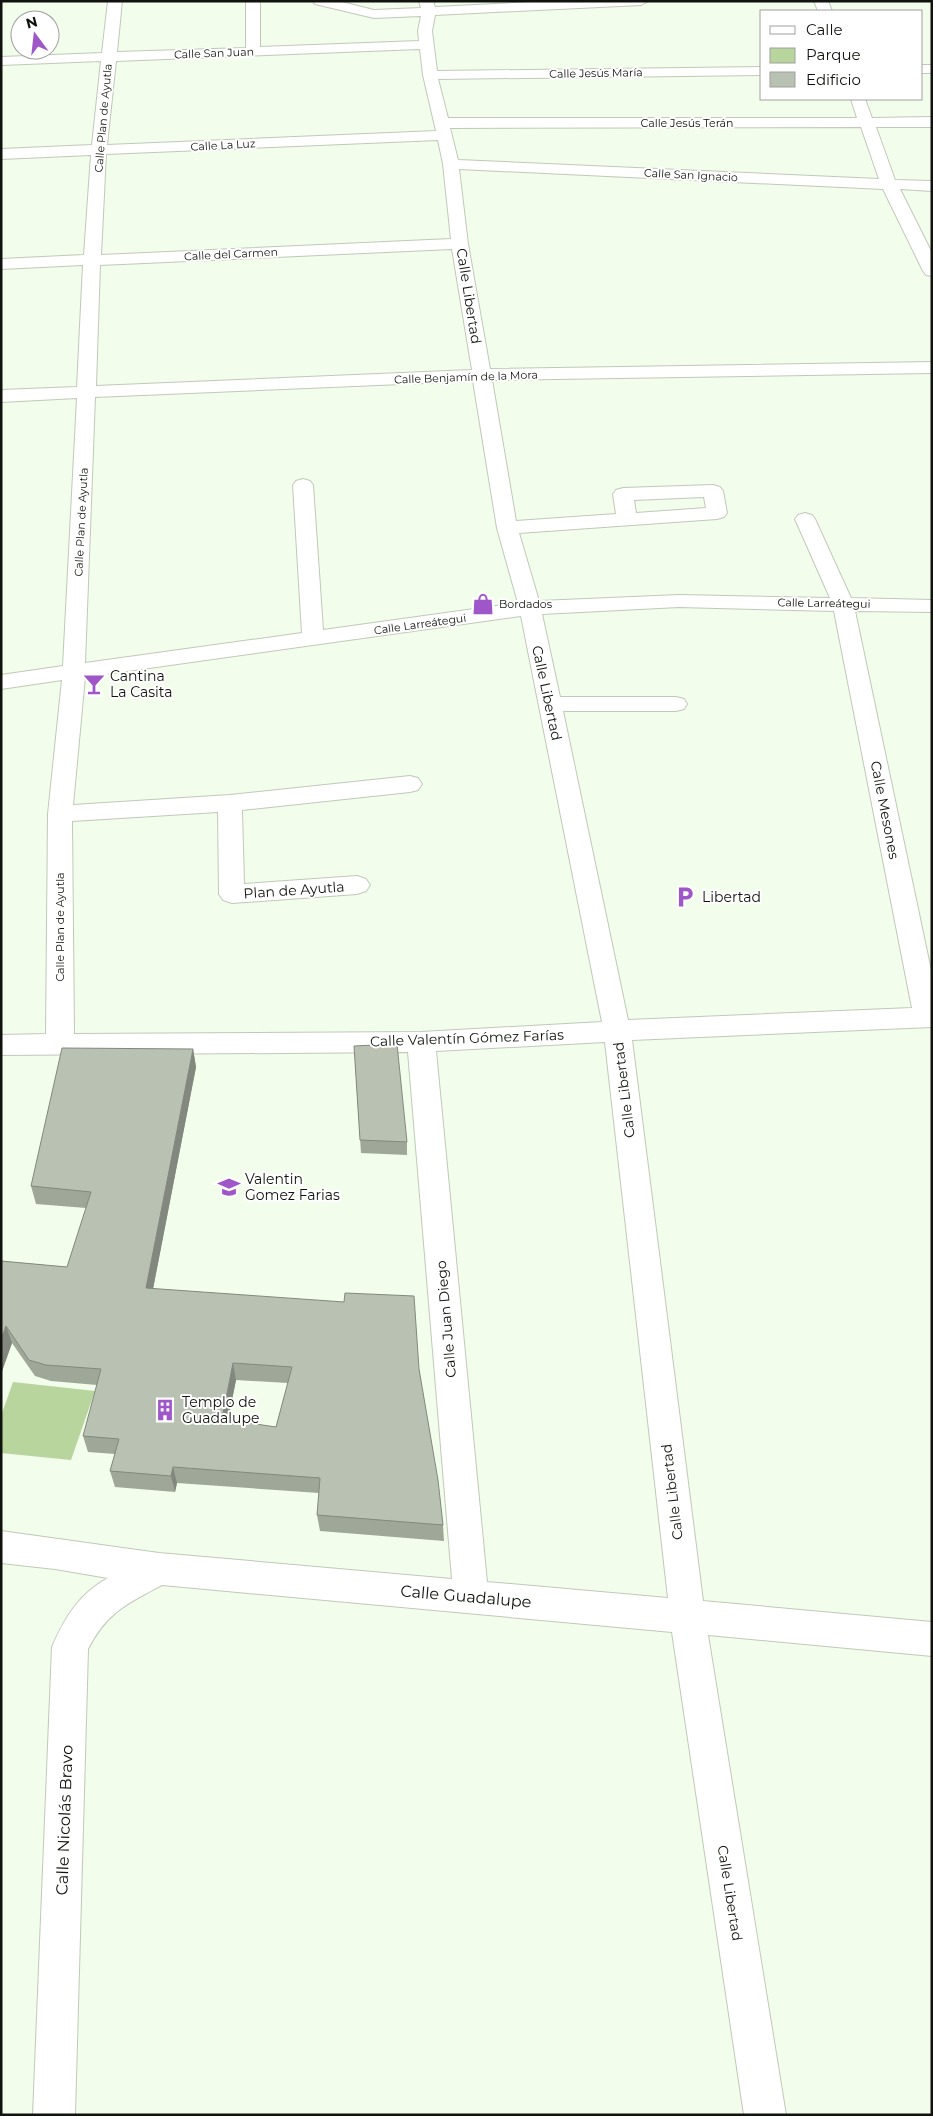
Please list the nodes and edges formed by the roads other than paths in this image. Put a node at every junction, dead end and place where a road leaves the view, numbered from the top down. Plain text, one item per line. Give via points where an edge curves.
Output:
1 (115, 1) edge
2 (252, 1) edge
3 (320, 1) edge
4 (340, 1) edge
5 (497, 1) edge
6 (641, 1) edge
7 (428, 6) edge
8 (369, 11) junction
9 (425, 31) junction
10 (427, 45) junction
11 (253, 52) junction
12 (108, 57) junction
13 (1, 62) edge
14 (760, 71) edge
15 (430, 75) junction
16 (858, 100) edge
17 (932, 122) edge
18 (866, 123) junction
19 (444, 129) junction
20 (99, 150) junction
21 (1, 154) edge
22 (451, 164) junction
23 (889, 184) junction
24 (932, 186) edge
25 (912, 232) junction
26 (932, 233) edge
27 (460, 244) junction
28 (92, 260) junction
29 (1, 264) edge
30 (932, 271) edge
31 (932, 367) edge
32 (482, 375) junction
33 (87, 392) junction
34 (1, 396) edge
35 (303, 485) dead end
36 (627, 519) dead end
37 (805, 519) dead end
38 (507, 528) junction
39 (843, 603) junction
40 (932, 606) edge
41 (530, 608) junction
42 (313, 639) junction
43 (74, 672) junction
44 (1, 682) edge
45 (550, 704) junction
46 (676, 704) dead end
47 (410, 784) dead end
48 (230, 803) junction
49 (60, 814) junction
50 (357, 886) dead end
51 (929, 1017) edge
52 (617, 1031) junction
53 (421, 1042) junction
54 (60, 1044) junction
55 (1, 1045) edge
56 (1, 1547) edge
57 (159, 1569) junction
58 (471, 1596) junction
59 (687, 1616) junction
60 (932, 1639) edge
61 (54, 2115) edge
62 (765, 2115) edge

1 - 12 street, Calle Plan de Ayutla
2 - 11 street
3 - 8 street
4 - 8 street
5 - 7 street
6 - 7 street
7 - 8 street
7 - 9 street
8 - 9 street
9 - 10 street
10 - 11 street, Calle San Juan
10 - 15 street
11 - 12 street, Calle San Juan
12 - 13 street, Calle San Juan
12 - 20 street, Calle Plan de Ayutla
14 - 15 street, Calle Jesús María
15 - 19 street, Calle Libertad
16 - 18 street
17 - 18 street, Calle Jesús Terán
18 - 19 street, Calle Jesús Terán
18 - 23 street
19 - 20 street, Calle La Luz
19 - 22 street, Calle Libertad
20 - 21 street, Calle La Luz
20 - 28 street, Calle Plan de Ayutla
22 - 23 street, Calle San Ignacio
22 - 27 street, Calle Libertad
23 - 24 street, Calle San Ignacio
23 - 25 street
25 - 26 street
25 - 30 street
27 - 28 street, Calle del Carmen
27 - 32 street, Calle Libertad
28 - 29 street, Calle del Carmen
28 - 33 street, Calle Plan de Ayutla
31 - 32 street, Calle Benjamín de la Mora
32 - 33 street, Calle Benjamín de la Mora
32 - 38 street, Calle Libertad
33 - 34 street, Calle Benjamín de la Mora
33 - 43 street, Calle Plan de Ayutla
35 - 42 street
36 - 38 street
37 - 39 street, Calle Mesones
38 - 41 street, Calle Libertad
39 - 40 street, Calle Larreátegui
39 - 41 street, Calle Larreátegui via 679,601
39 - 51 street, Calle Mesones
41 - 42 street, Calle Larreátegui
41 - 45 street, Calle Libertad
42 - 43 street, Calle Larreátegui
43 - 44 street, Calle Larreátegui
43 - 49 street, Calle Plan de Ayutla
45 - 46 street
45 - 52 street, Calle Libertad
47 - 48 street
48 - 49 street
48 - 50 street, Plan de Ayutla via 232,894
49 - 54 street, Calle Plan de Ayutla
51 - 52 street, Calle Valentín Gómez Farías
52 - 53 street, Calle Valentín Gómez Farías
52 - 59 street, Calle Libertad
53 - 54 street, Calle Valentín Gómez Farías
53 - 58 street, Calle Juan Diego
54 - 55 street, Calle Valentín Gómez Farías
56 - 57 street, Calle Guadalupe
57 - 58 street, Calle Guadalupe
57 - 61 street, Calle Nicolás Bravo via 104,1600 83,1622 70,1647
58 - 59 street, Calle Guadalupe
59 - 60 street, Calle Guadalupe
59 - 62 street, Calle Libertad

